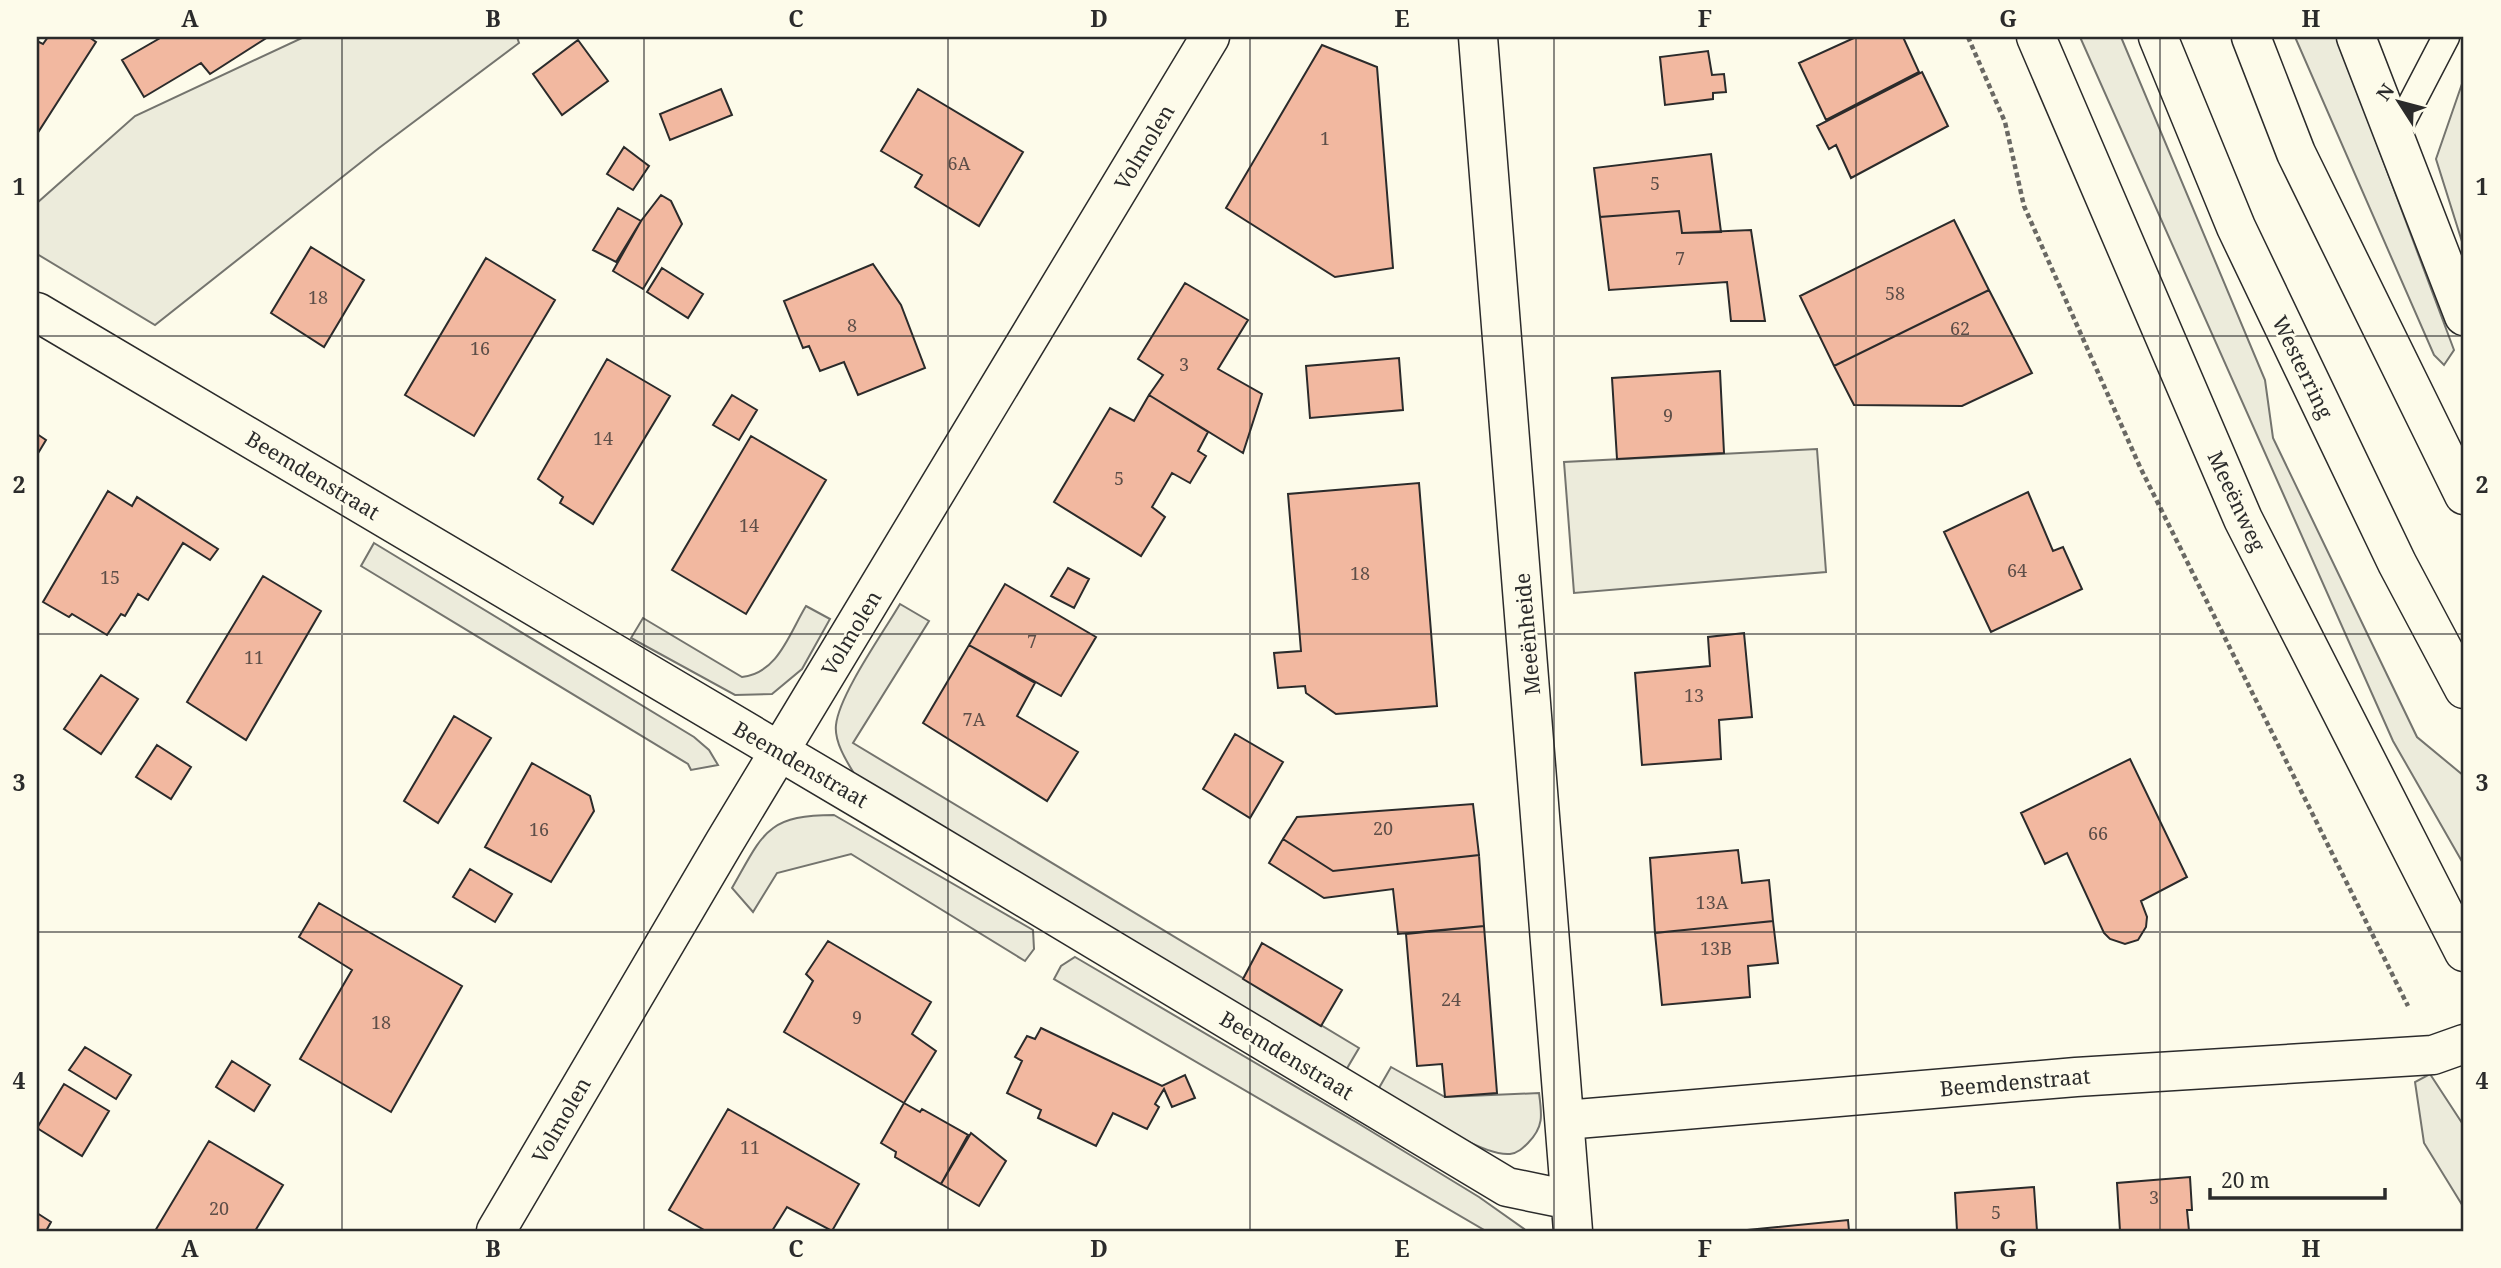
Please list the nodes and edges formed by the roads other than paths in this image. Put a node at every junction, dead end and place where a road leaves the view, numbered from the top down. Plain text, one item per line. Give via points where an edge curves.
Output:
1 (1210, 37) edge
2 (1478, 37) edge
3 (2036, 37) edge
4 (2158, 37) edge
5 (2251, 37) edge
6 (2356, 37) edge
7 (2446, 37) edge
8 (2394, 137) junction
9 (37, 312) edge
10 (2464, 316) edge
11 (2464, 495) edge
12 (2464, 689) edge
13 (780, 753) junction
14 (2464, 953) edge
15 (2449, 1050) edge
16 (1565, 1119) junction
17 (1571, 1216) edge
18 (496, 1231) edge

1 - 13 main road, Volmolen
2 - 16 main road, Meeënheide
3 - 14 main road, Meeënweg via 2243,519
4 - 12 main road, Westerring via 2236,227 2397,564
5 - 11 main road via 2296,153
6 - 8 main road
7 - 8 lane
8 - 10 main road
9 - 13 main road, Beemdenstraat
13 - 17 main road, Beemdenstraat via 1507,1187
13 - 18 main road, Volmolen
15 - 16 main road, Beemdenstraat
16 - 17 main road, Meeënheide

